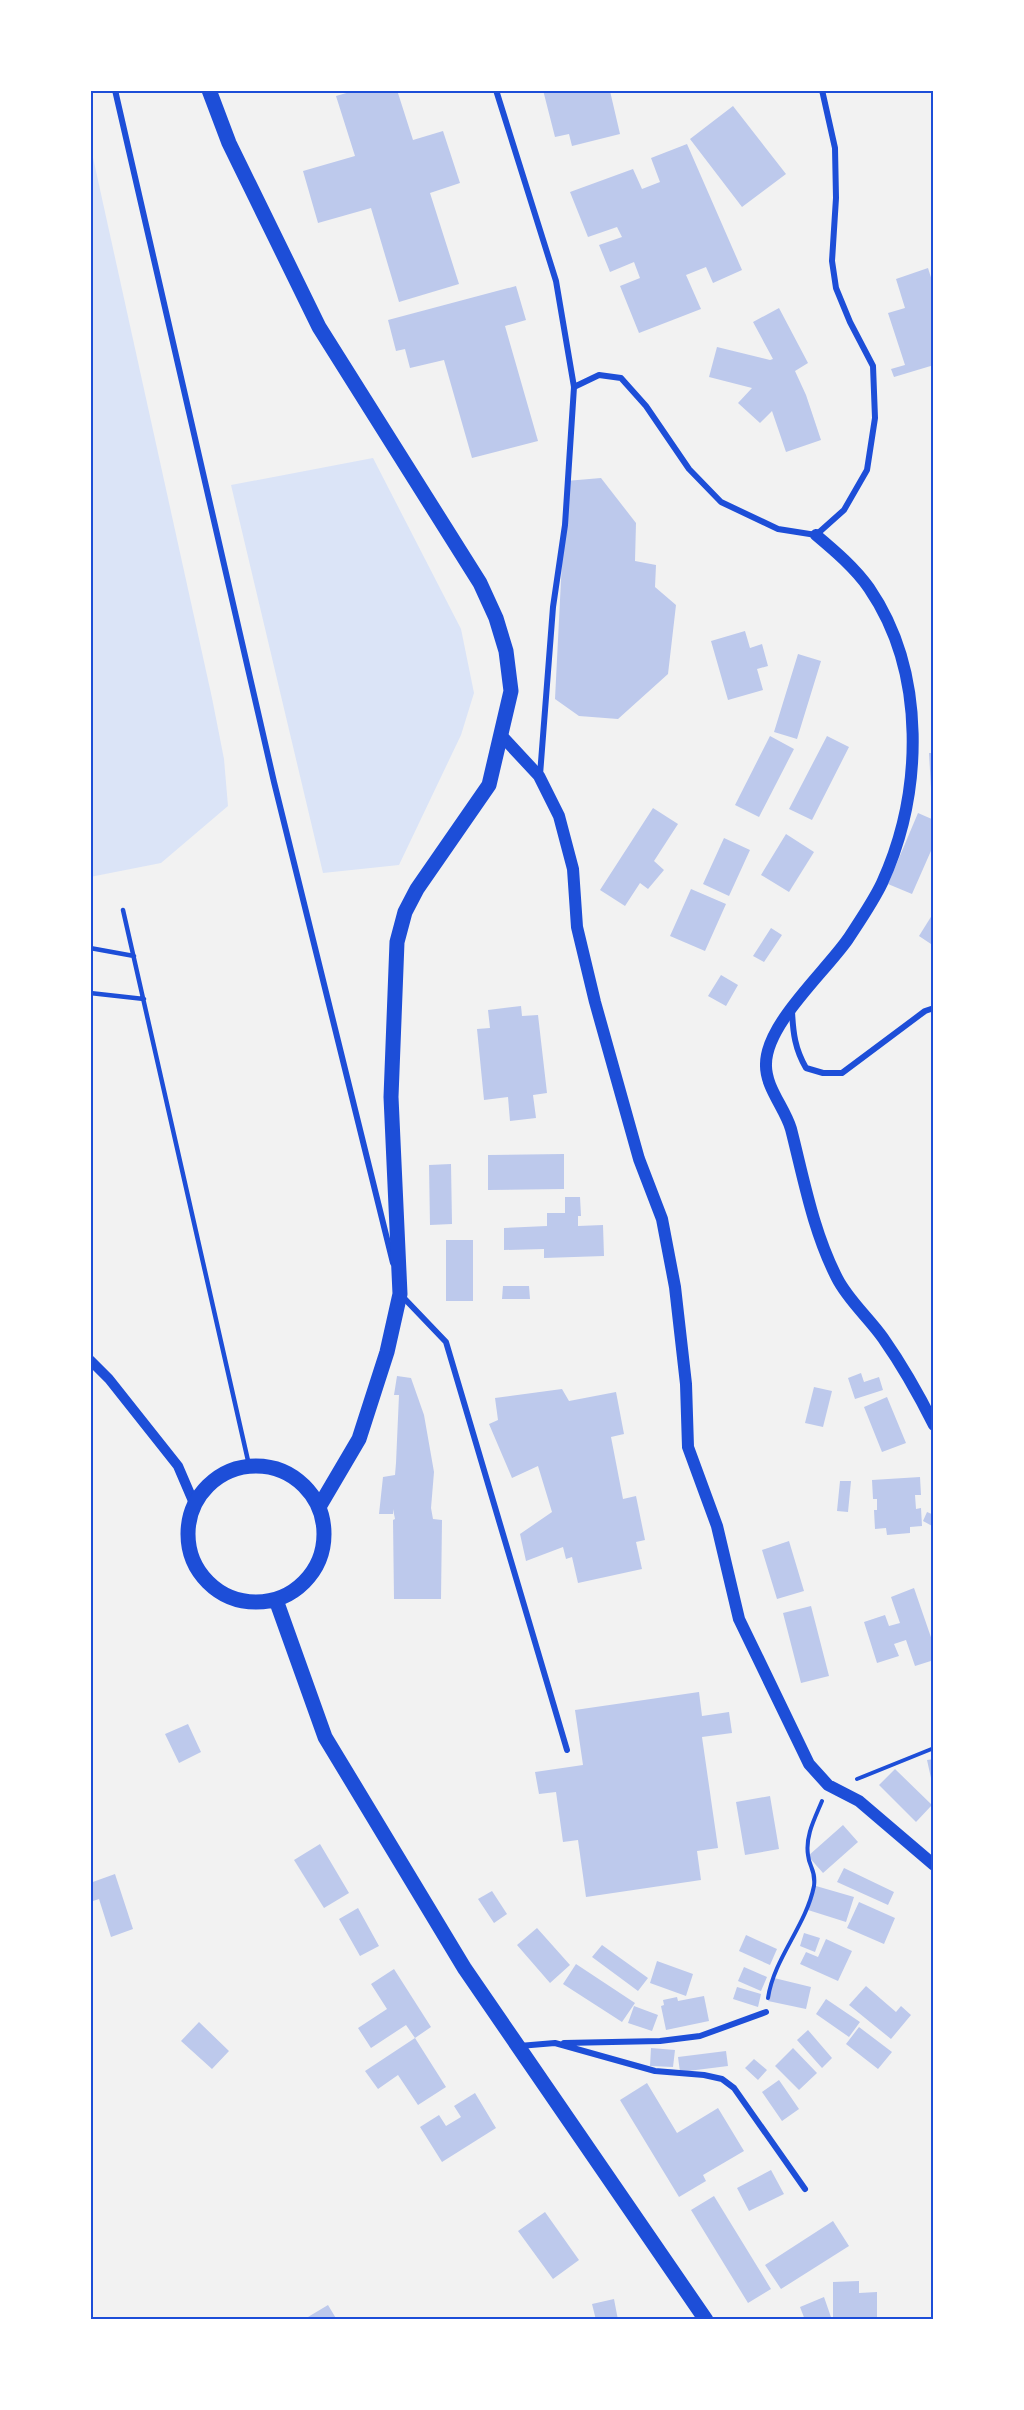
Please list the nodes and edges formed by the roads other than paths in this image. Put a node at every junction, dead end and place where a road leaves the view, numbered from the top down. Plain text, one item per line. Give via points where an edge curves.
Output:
1 (115, 90) edge
2 (209, 90) edge
3 (496, 90) edge
4 (822, 90) edge
5 (574, 387) junction
6 (816, 535) junction
7 (501, 735) junction
8 (539, 776) junction
9 (123, 910) dead end
10 (90, 948) edge
11 (134, 956) junction
12 (90, 993) edge
13 (144, 999) junction
14 (792, 1008) junction
15 (934, 1008) edge
16 (400, 1294) junction
17 (90, 1360) edge
18 (934, 1425) edge
19 (249, 1465) junction
20 (193, 1501) junction
21 (319, 1507) junction
22 (276, 1600) junction
23 (567, 1750) dead end
24 (934, 1865) edge
25 (766, 2012) road end
26 (555, 2043) junction
27 (518, 2046) junction
28 (805, 2189) dead end
29 (706, 2320) edge

1 - 16 street via 274,782
2 - 7 main road via 229,143 319,327 474,573 492,609 506,651 511,692
3 - 5 street via 556,281
4 - 6 street via 835,148 832,261 836,288 873,366 875,418 867,470 844,510
5 - 6 street via 599,375 621,378 646,406 689,469 721,502 778,530
5 - 8 street via 565,525 553,607
6 - 14 main road via 869,588 890,627 906,676 913,725 900,834 882,885 847,940
7 - 8 main road
7 - 16 main road via 489,785 417,889 405,912 397,942 391,1097
8 - 24 main road via 559,816 573,869 577,927 595,1002 639,1159 662,1219 675,1287 686,1384 688,1447 717,1526 739,1619 809,1764 828,1785 859,1801
9 - 11 lane
10 - 11 lane
11 - 13 lane
12 - 13 lane
13 - 19 lane
14 - 15 street via 798,1053 806,1068 823,1074 842,1073
14 - 18 main road via 766,1054 765,1067 790,1127 818,1238 838,1281 883,1338
16 - 21 main road via 387,1352 359,1439
16 - 23 street via 446,1342
17 - 20 street via 110,1378 178,1466
19 - 20 main road via 221,1476
19 - 21 main road via 269,1467 292,1477 311,1493
20 - 22 main road via 189,1547 202,1576 228,1597 260,1603
21 - 22 main road via 324,1523 322,1555 305,1583
22 - 27 main road via 325,1737 465,1970
25 - 26 street via 700,2037 660,2042
26 - 27 street
26 - 28 street via 655,2071 722,2079 734,2088
27 - 29 main road

